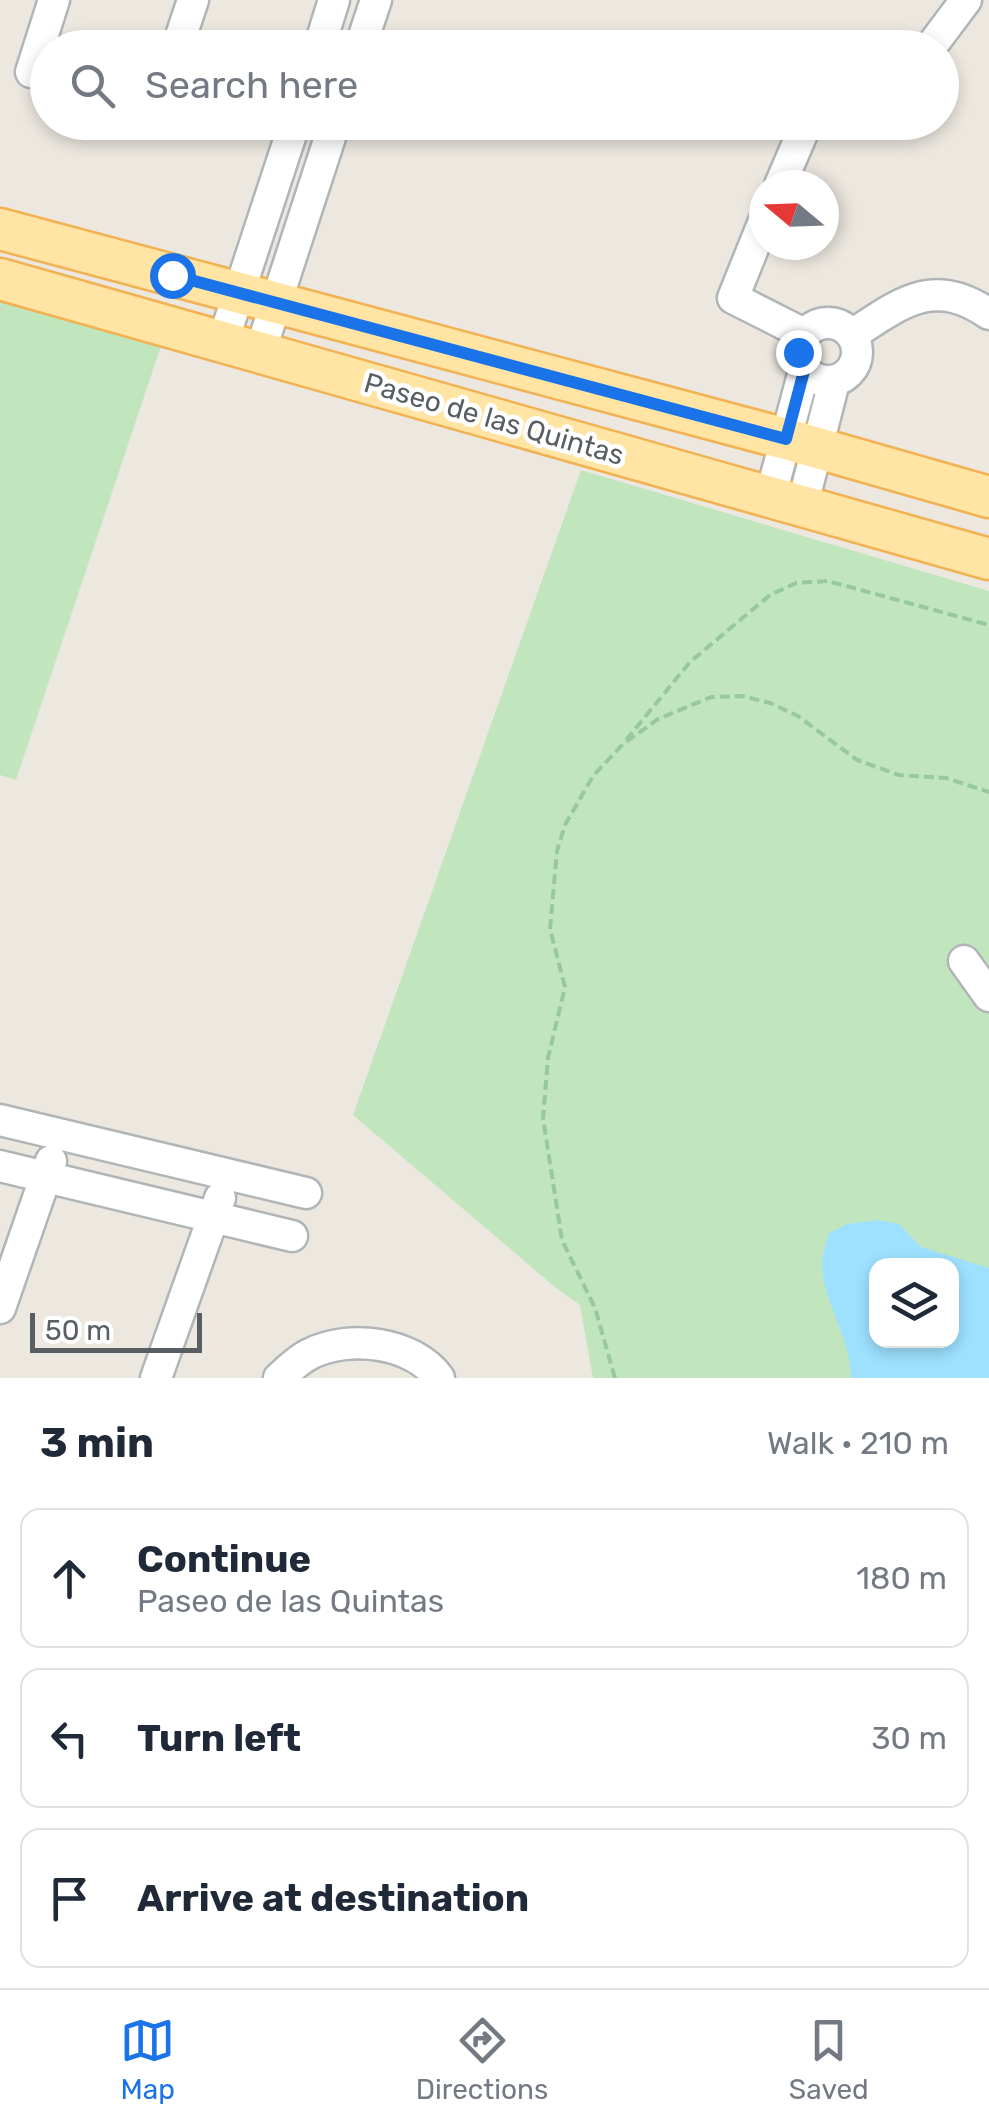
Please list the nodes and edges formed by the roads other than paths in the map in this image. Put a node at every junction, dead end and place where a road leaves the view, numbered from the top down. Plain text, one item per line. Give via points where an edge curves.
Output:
1 (54, 0) edge
2 (193, 0) edge
3 (334, 0) edge
4 (376, 0) edge
5 (966, 0) edge
6 (44, 30) edge
7 (184, 30) edge
8 (325, 30) edge
9 (366, 30) edge
10 (944, 30) edge
11 (291, 140) edge
12 (327, 140) edge
13 (799, 140) edge
14 (786, 170) edge
15 (0, 229) edge
16 (749, 258) edge
17 (0, 279) edge
18 (258, 298) junction
19 (989, 314) edge
20 (804, 334) junction
21 (852, 335) junction
22 (242, 347) junction
23 (804, 371) junction
24 (834, 382) junction
25 (802, 444) junction
26 (989, 497) edge
27 (786, 502) junction
28 (989, 559) edge
29 (964, 961) dead end
30 (989, 996) edge
31 (0, 1120) edge
32 (60, 1134) junction
33 (0, 1166) edge
34 (228, 1176) junction
35 (45, 1178) junction
36 (306, 1193) dead end
37 (213, 1217) junction
38 (292, 1236) dead end
39 (0, 1308) edge
40 (156, 1378) edge
41 (279, 1378) edge
42 (438, 1378) edge

1 - 6 street
2 - 7 street
3 - 8 street
4 - 9 street
5 - 10 street
11 - 18 street
12 - 18 street
13 - 14 street
15 - 18 main road, Paseo de las Quintas
16 - 20 street via 732,298
17 - 22 main road, Paseo de las Quintas
18 - 22 street
18 - 25 main road, Paseo de las Quintas
19 - 21 street via 950,294 923,295
20 - 21 street via 828,322
20 - 23 street via 798,352
21 - 24 street via 853,368
22 - 27 main road, Paseo de las Quintas
23 - 24 street
23 - 25 street
24 - 25 street
25 - 26 main road, Paseo de las Quintas
25 - 27 street
27 - 28 main road, Paseo de las Quintas
29 - 30 street
31 - 32 street
32 - 34 street
32 - 35 street
33 - 35 street
34 - 36 street
34 - 37 street
35 - 37 street
35 - 39 street
37 - 38 street
37 - 40 street
41 - 42 street via 309,1354 346,1343 400,1350 428,1363

